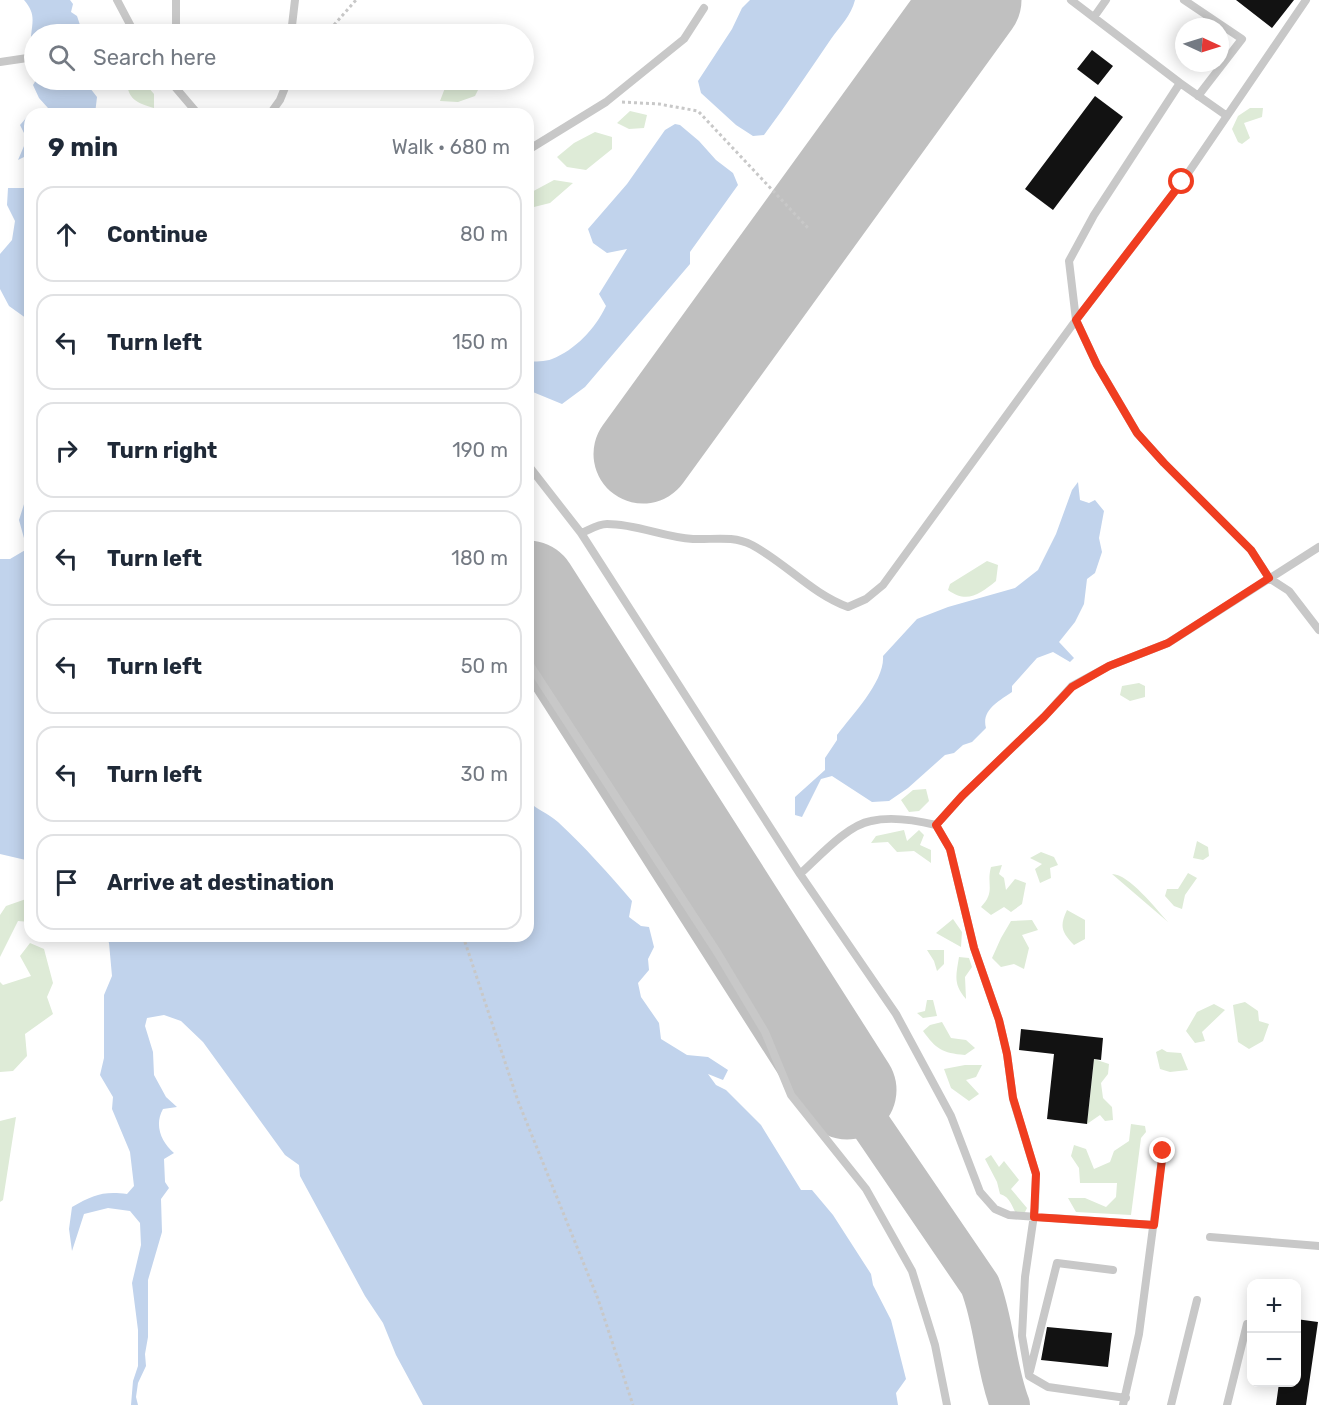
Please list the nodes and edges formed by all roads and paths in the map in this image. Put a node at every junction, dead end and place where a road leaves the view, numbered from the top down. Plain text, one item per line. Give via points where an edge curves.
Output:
1 (117, 0) edge
2 (176, 0) edge
3 (295, 0) edge
4 (356, 0) edge
5 (1071, 0) edge
6 (1106, 0) edge
7 (1184, 0) edge
8 (1306, 0) edge
9 (704, 8) dead end
10 (1094, 17) junction
11 (130, 24) edge
12 (176, 24) edge
13 (292, 24) edge
14 (335, 24) edge
15 (24, 58) edge
16 (0, 62) edge
17 (1180, 83) junction
18 (178, 90) edge
19 (284, 90) edge
20 (1198, 96) junction
21 (606, 102) junction
22 (193, 108) edge
23 (274, 108) edge
24 (1227, 116) junction
25 (534, 146) edge
26 (808, 228) dead end
27 (1076, 320) junction
28 (534, 473) edge
29 (581, 533) junction
30 (1319, 547) edge
31 (1269, 578) junction
32 (1319, 630) edge
33 (534, 671) edge
34 (936, 825) junction
35 (800, 874) junction
36 (465, 942) edge
37 (1163, 1151) dead end
38 (1034, 1217) junction
39 (1154, 1225) junction
40 (1210, 1237) dead end
41 (1319, 1246) edge
42 (1113, 1270) dead end
43 (1197, 1300) dead end
44 (1247, 1324) dead end
45 (1029, 1376) junction
46 (1124, 1401) edge
47 (633, 1405) edge
48 (947, 1405) edge
49 (1171, 1405) edge
50 (1227, 1405) edge

1 - 11 lane
2 - 12 lane
3 - 13 lane
4 - 14 path
5 - 10 lane
6 - 10 lane
7 - 20 lane via 1242,39
8 - 24 lane
9 - 21 lane via 684,39
10 - 17 lane
15 - 16 lane
17 - 20 lane
17 - 27 lane via 1094,215 1069,261
18 - 22 lane
19 - 23 lane
20 - 24 lane
21 - 25 lane
21 - 26 path via 659,104 698,111
24 - 27 lane via 1182,182
27 - 29 lane via 883,585 848,607 830,601 749,544 725,538 668,536 604,523
27 - 31 lane via 1137,433 1251,550
28 - 29 lane
29 - 35 lane
30 - 31 lane
31 - 32 lane via 1289,591
31 - 34 lane via 1168,643 1109,666 1072,687
33 - 48 lane via 717,952 765,1032 790,1095 872,1199 912,1271 935,1345
34 - 35 lane via 906,819 869,821 842,836
34 - 38 lane via 950,849 974,948 999,1020 1013,1098 1036,1174
35 - 38 lane via 896,1014 951,1116 980,1191 995,1209 1009,1215
36 - 47 path via 518,1101 598,1299
37 - 39 lane
38 - 39 lane
38 - 45 lane via 1022,1336
39 - 46 lane via 1139,1334
40 - 41 lane
42 - 45 lane via 1057,1263
43 - 49 lane
44 - 50 lane
45 - 46 lane via 1048,1387

